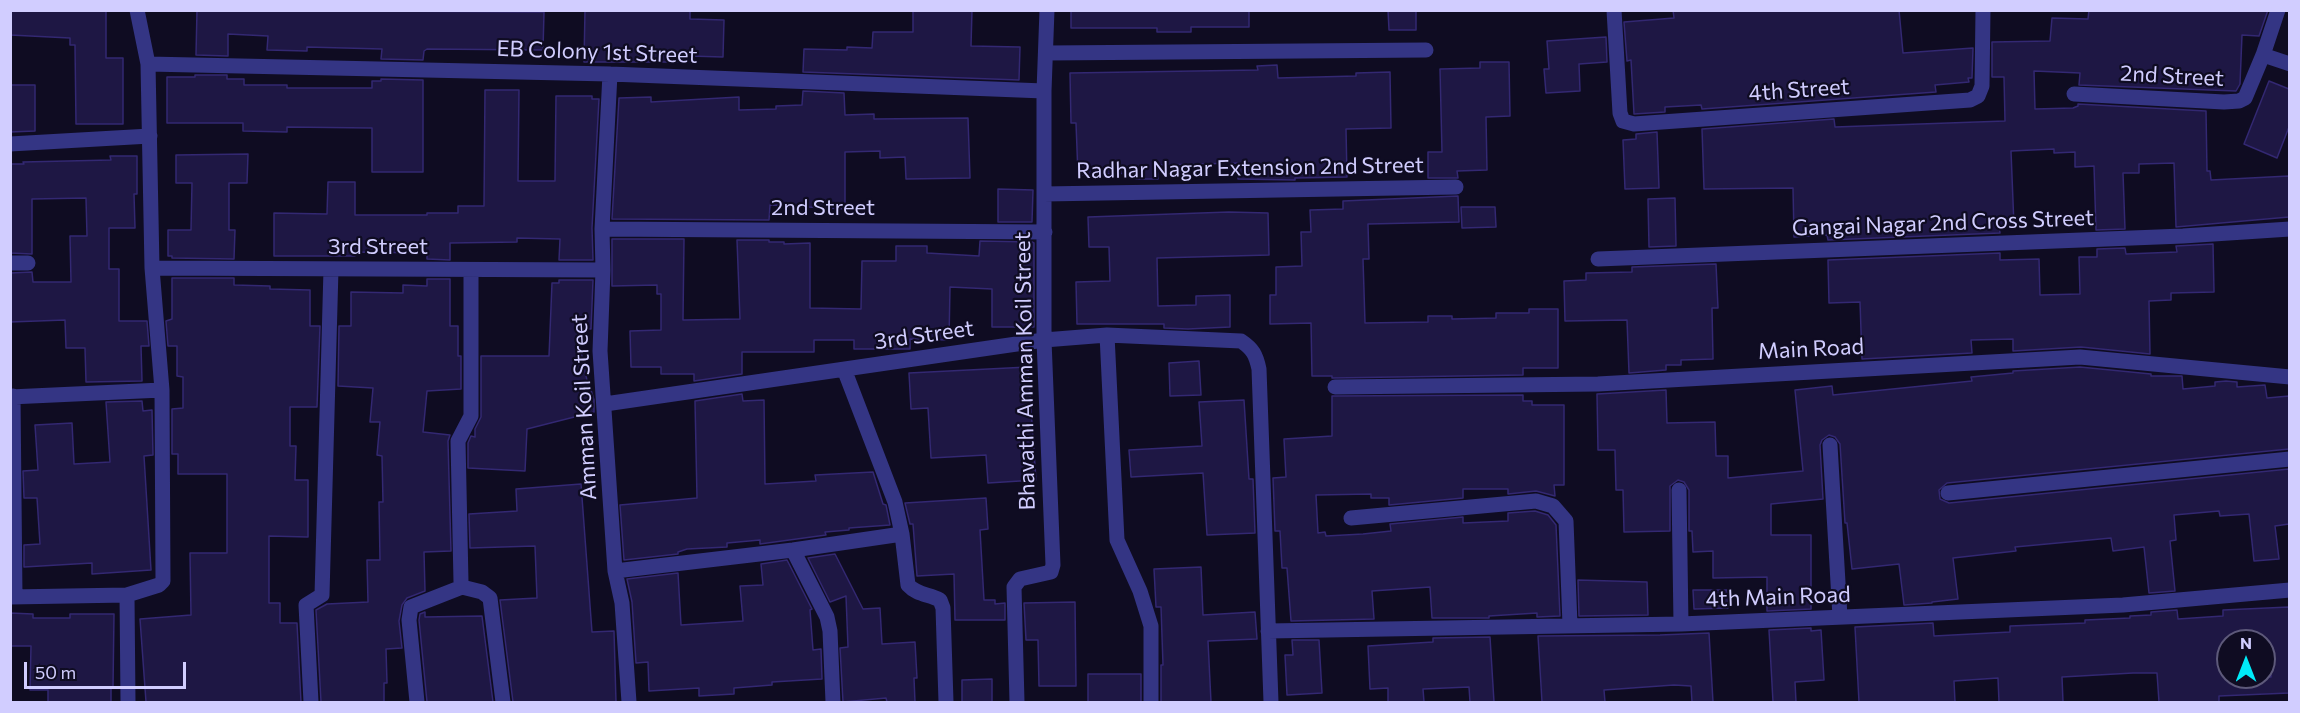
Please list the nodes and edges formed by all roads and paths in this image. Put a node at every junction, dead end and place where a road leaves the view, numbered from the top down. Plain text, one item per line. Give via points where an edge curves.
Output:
1 (137, 10) edge
2 (1047, 10) edge
3 (1614, 10) edge
4 (1983, 10) edge
5 (2278, 10) edge
6 (1426, 50) dead end
7 (1047, 53) junction
8 (2263, 55) junction
9 (148, 63) junction
10 (2289, 64) edge
11 (610, 74) junction
12 (1044, 91) junction
13 (2074, 94) dead end
14 (150, 136) junction
15 (10, 144) edge
16 (1456, 187) dead end
17 (1044, 194) junction
18 (602, 230) junction
19 (2289, 230) edge
20 (1045, 232) junction
21 (1598, 259) dead end
22 (10, 263) edge
23 (28, 263) dead end
24 (152, 268) junction
25 (331, 269) junction
26 (471, 270) junction
27 (603, 270) junction
28 (1107, 335) junction
29 (1044, 340) junction
30 (844, 369) junction
31 (2289, 377) edge
32 (1335, 387) dead end
33 (162, 390) junction
34 (12, 397) edge
35 (605, 404) junction
36 (1830, 445) dead end
37 (2289, 459) edge
38 (1679, 490) dead end
39 (1948, 494) dead end
40 (1351, 518) dead end
41 (902, 534) junction
42 (793, 550) junction
43 (615, 571) junction
44 (462, 587) junction
45 (2289, 590) edge
46 (127, 595) junction
47 (13, 597) edge
48 (1840, 617) junction
49 (1681, 624) junction
50 (1570, 625) junction
51 (1268, 632) junction
52 (128, 702) edge
53 (311, 702) edge
54 (417, 702) edge
55 (502, 702) edge
56 (629, 702) edge
57 (833, 702) edge
58 (946, 702) edge
59 (1017, 702) edge
60 (1151, 702) edge
61 (1271, 702) edge

1 - 9 street
2 - 7 street, Bhavathi Amman Koil Street
3 - 4 street, 4th Street via 1620,113 1623,121 1634,124 1971,100 1982,86
5 - 8 street, 2nd Street
6 - 7 street
7 - 12 street, Bhavathi Amman Koil Street
8 - 10 street
8 - 13 street, 2nd Street via 2245,98 2239,101
9 - 11 street, EB Colony 1st Street
9 - 14 street
11 - 12 street, EB Colony 1st Street
11 - 18 street, Amman Koil Street
12 - 17 street, Bhavathi Amman Koil Street
14 - 15 street
14 - 24 street
16 - 17 street, Radhar Nagar Extension 2nd Street
17 - 20 street, Bhavathi Amman Koil Street
18 - 20 street, 2nd Street
18 - 27 street, Amman Koil Street
19 - 21 street, Gangai Nagar 2nd Cross Street
20 - 29 street, Bhavathi Amman Koil Street
22 - 23 street
24 - 25 street, 3rd Street
24 - 33 street
25 - 26 street, 3rd Street
25 - 53 street via 322,595 306,605
26 - 27 street, 3rd Street
26 - 44 street via 471,416 458,441
27 - 35 street, Amman Koil Street via 600,351
28 - 29 street, 3rd Street
28 - 51 street, 3rd Street via 1228,339 1241,341 1256,357
28 - 60 street via 1117,540 1151,626
29 - 30 street, 3rd Street
29 - 59 street, Bhavathi Amman Koil Street via 1053,565 1051,572 1020,579 1014,587
30 - 35 street, 3rd Street
30 - 41 street via 895,502
31 - 32 street, Main Road via 2080,357 1598,384
33 - 34 street
33 - 46 street via 163,581
34 - 47 street
35 - 43 street, Amman Koil Street
36 - 48 street
37 - 39 street
38 - 49 street
40 - 50 street via 1536,501 1553,506 1566,521
41 - 42 street
41 - 58 street via 908,585 940,600 943,608
42 - 43 street
42 - 57 street via 827,617
43 - 56 street, Amman Koil Street via 622,603
44 - 54 street via 411,607
44 - 55 street via 490,598
45 - 48 street, 4th Main Road via 2123,605
46 - 47 street
46 - 52 street
48 - 49 street, 4th Main Road
49 - 50 street, 4th Main Road
50 - 51 street, 4th Main Road
51 - 61 street

